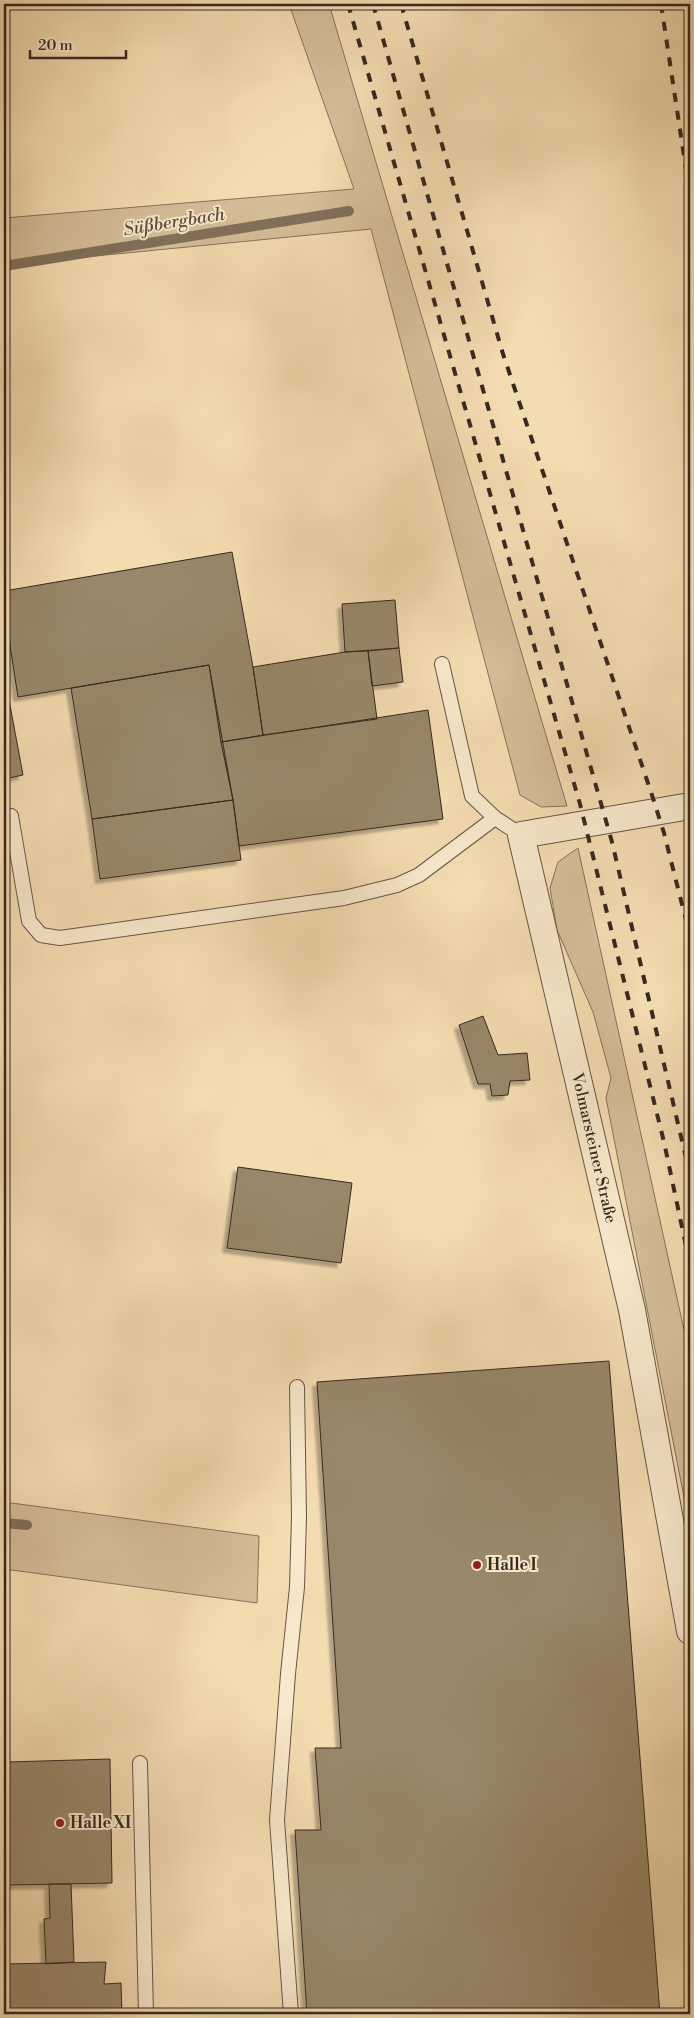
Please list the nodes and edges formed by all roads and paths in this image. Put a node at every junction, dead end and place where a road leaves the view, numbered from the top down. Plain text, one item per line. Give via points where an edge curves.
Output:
1 (442, 664) dead end
2 (690, 806) edge
3 (12, 816) dead end
4 (495, 818) junction
5 (521, 835) junction
6 (297, 1388) dead end
7 (690, 1631) edge
8 (140, 1763) dead end
9 (146, 2014) edge
10 (291, 2014) edge

1 - 4 lane via 472,796
2 - 5 street
3 - 4 lane via 29,921 41,936 60,938 344,898 397,886 419,875
4 - 5 lane
5 - 7 street, Volmarsteiner Straße via 632,1310
6 - 10 lane via 297,1586 277,1820
8 - 9 lane

